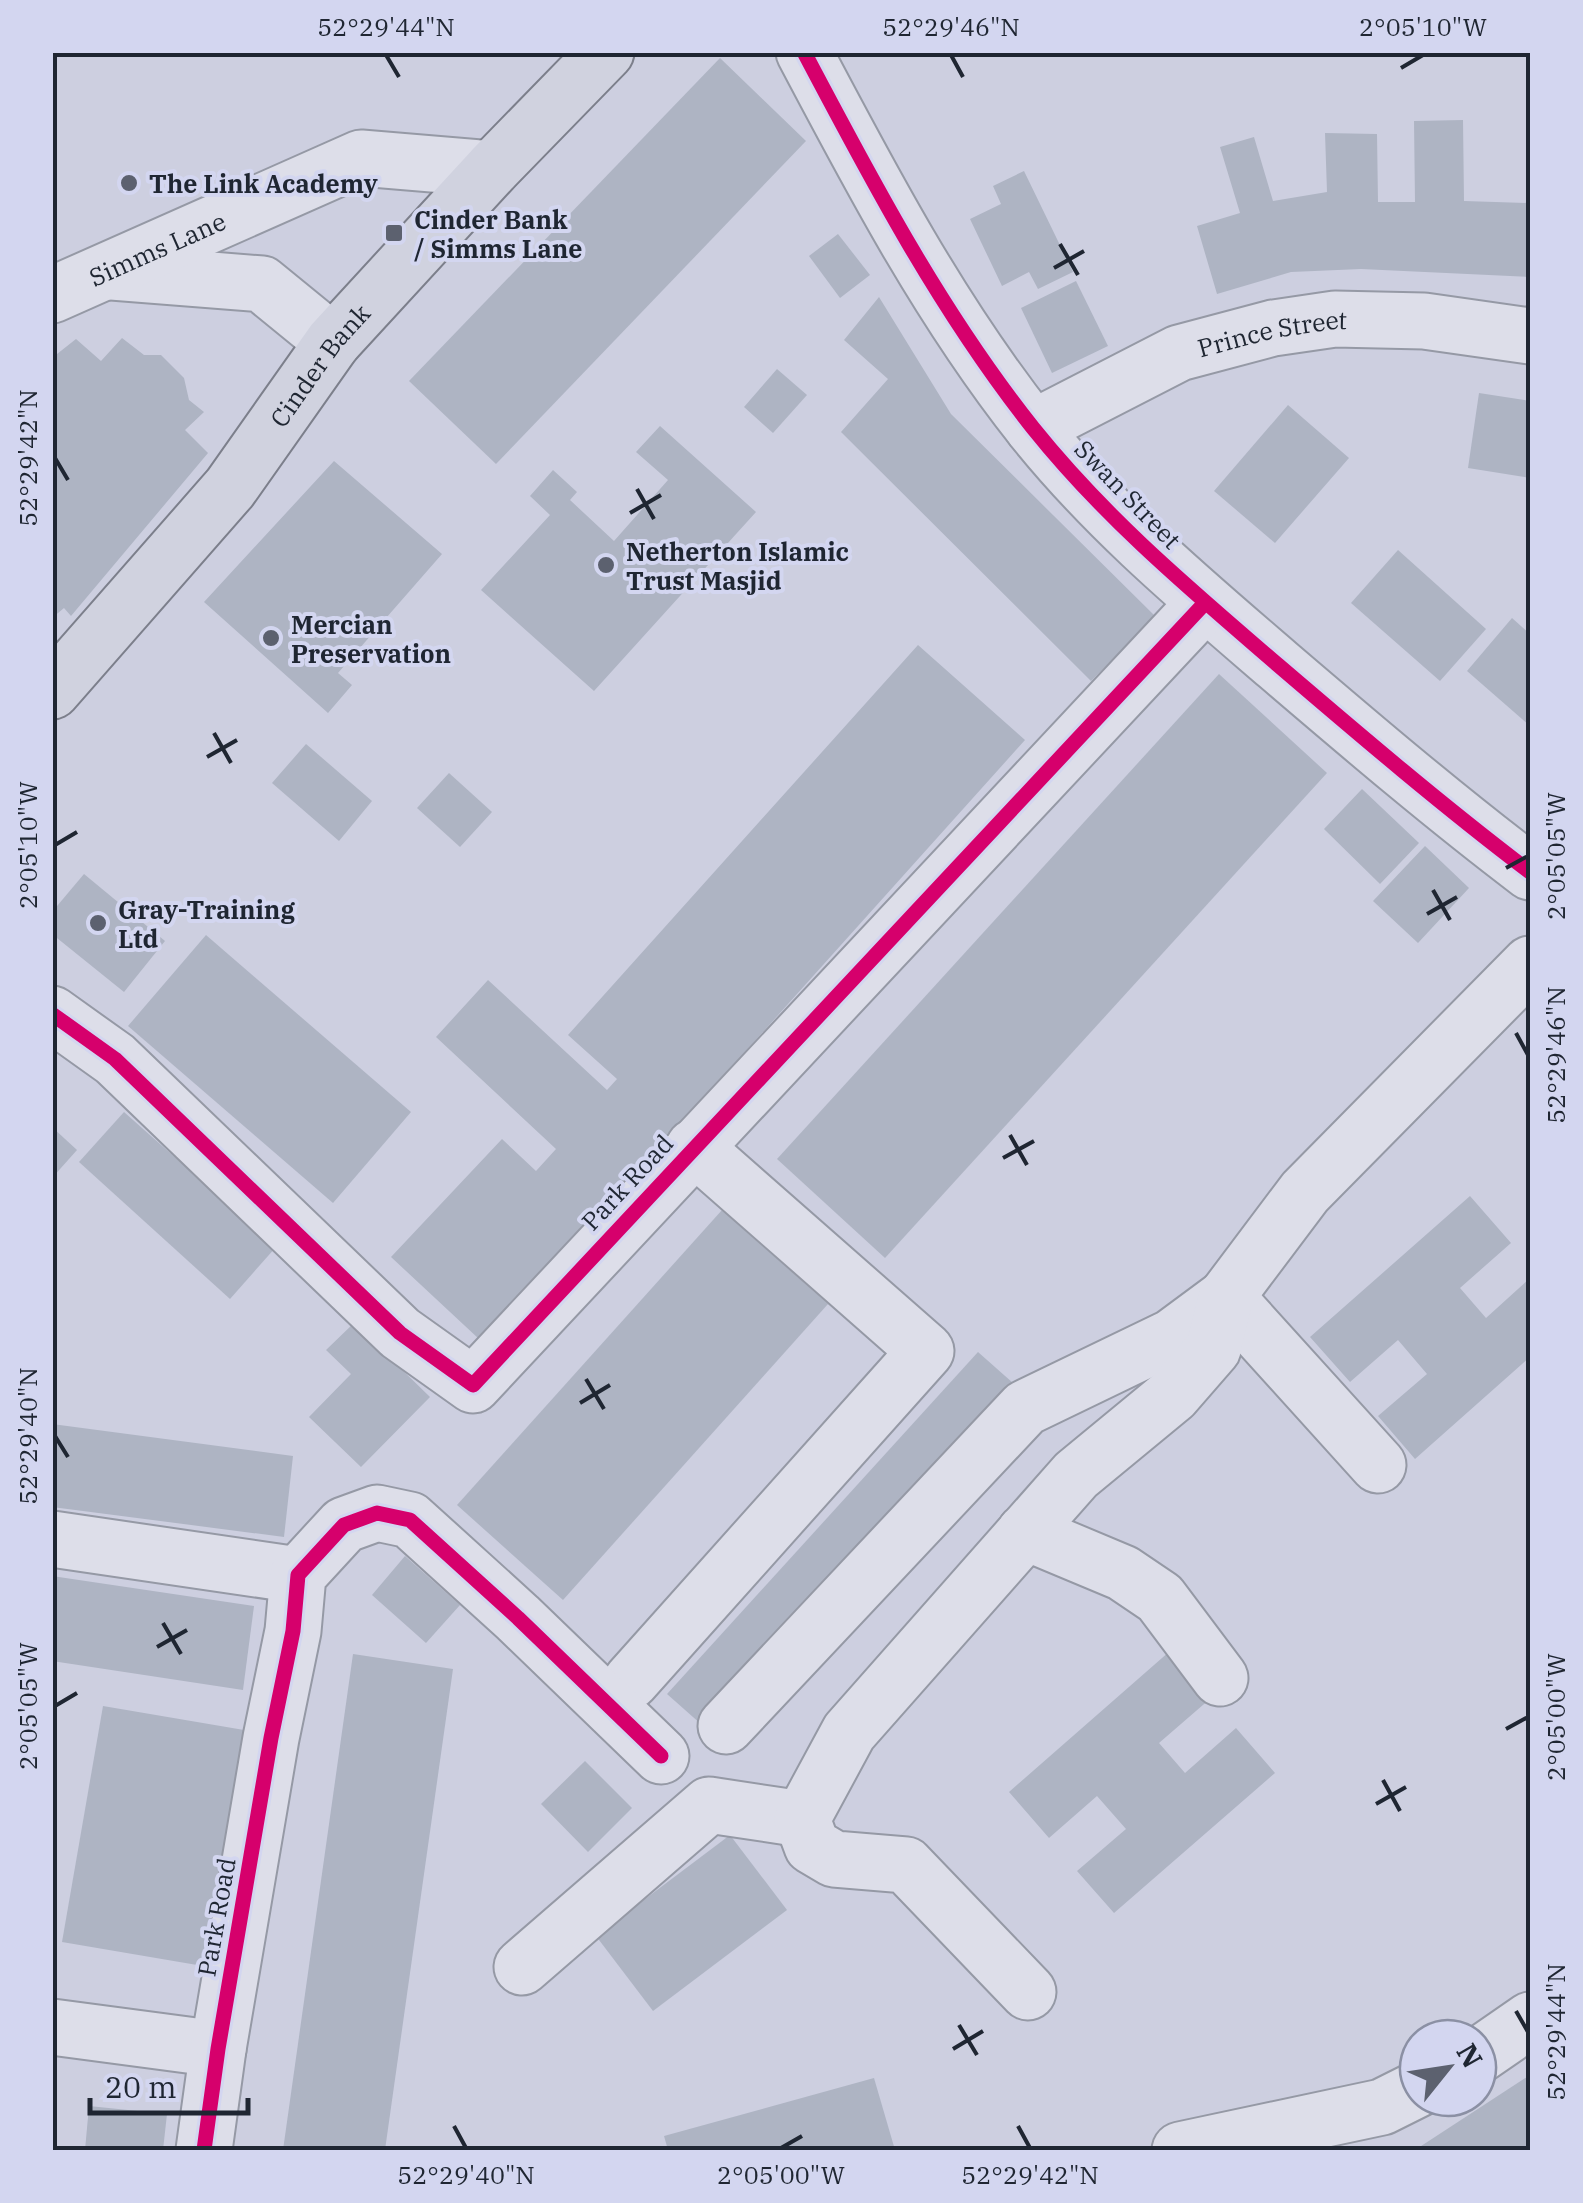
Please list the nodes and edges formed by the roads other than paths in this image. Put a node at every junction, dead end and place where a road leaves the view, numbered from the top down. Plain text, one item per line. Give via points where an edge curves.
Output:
1 (606, 52) edge
2 (804, 52) edge
3 (492, 169) junction
4 (108, 272) junction
5 (52, 295) edge
6 (1530, 336) edge
7 (333, 342) junction
8 (1033, 428) junction
9 (1204, 604) junction
10 (52, 691) edge
11 (1530, 872) edge
12 (1530, 964) edge
13 (52, 1014) edge
14 (694, 1147) junction
15 (1226, 1297) junction
16 (1378, 1465) dead end
17 (1025, 1532) junction
18 (52, 1539) edge
19 (298, 1575) junction
20 (1220, 1678) dead end
21 (631, 1681) dead end
22 (726, 1726) dead end
23 (661, 1756) dead end
24 (802, 1819) junction
25 (522, 1967) dead end
26 (1028, 1992) dead end
27 (1530, 2020) edge
28 (52, 2028) edge
29 (1498, 2042) edge
30 (218, 2049) junction
31 (1398, 2100) edge
32 (1317, 2136) edge
33 (204, 2150) edge
34 (1180, 2150) edge

1 - 3 main road, Cinder Bank
2 - 8 street, Swan Street via 921,269
3 - 4 street, Simms Lane via 361,158
3 - 7 main road, Cinder Bank
4 - 5 street, Simms Lane
4 - 7 street via 262,284
6 - 8 street, Prince Street via 1424,320 1335,319 1273,328 1179,353
7 - 10 main road, Cinder Bank via 230,488
8 - 9 street, Swan Street via 1091,497
9 - 11 street, Swan Street
9 - 14 street, Park Road
12 - 15 street via 1304,1192
13 - 14 street, Park Road via 116,1059 400,1334 473,1385
14 - 21 street, Park Road via 926,1351
15 - 16 street
15 - 17 street via 1213,1349 1174,1394 1076,1475
15 - 22 street via 1172,1337 1025,1408
17 - 20 street via 1123,1573 1160,1598
17 - 24 street via 850,1732
18 - 19 street
19 - 23 street via 344,1525 377,1513 410,1520
19 - 30 street, Park Road
24 - 25 street via 709,1804
24 - 26 street via 812,1846 834,1859 906,1865
27 - 29 street
28 - 30 street
30 - 33 street, Park Road
31 - 32 street
32 - 34 street

